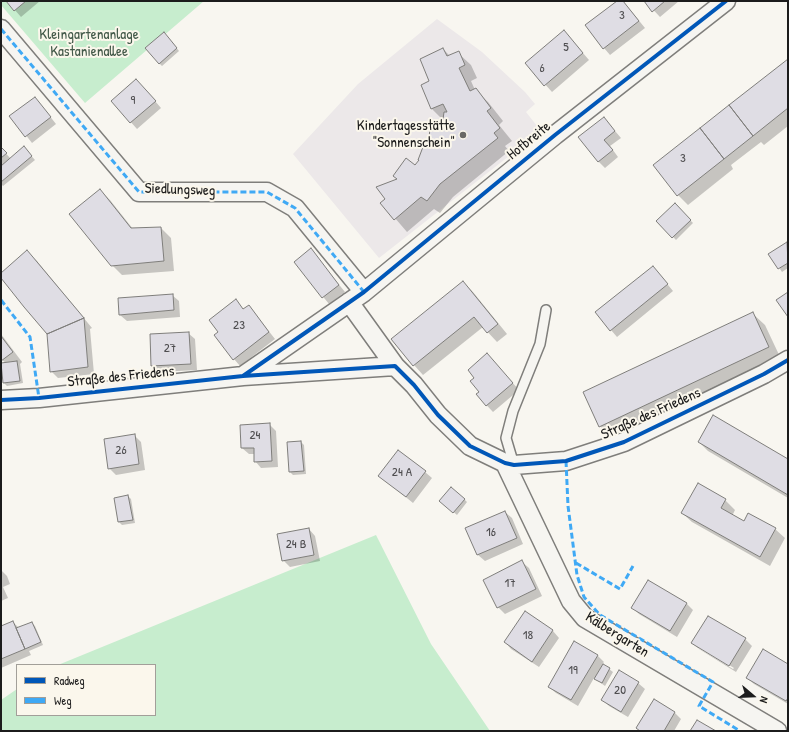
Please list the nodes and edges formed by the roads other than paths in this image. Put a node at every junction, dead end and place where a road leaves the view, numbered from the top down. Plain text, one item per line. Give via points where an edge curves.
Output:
1 (726, 1) edge
2 (1, 29) edge
3 (364, 292) junction
4 (349, 302) junction
5 (546, 310) dead end
6 (788, 360) edge
7 (394, 366) junction
8 (243, 376) junction
9 (1, 400) edge
10 (510, 464) junction
11 (777, 731) edge

1 - 3 street, Hofbreite via 555,135
2 - 3 street, Siedlungsweg via 139,192 267,192 296,208
3 - 4 street, Hofbreite
4 - 7 street
4 - 8 street, Straße des Friedens
5 - 10 lane via 540,344 506,438
6 - 10 street, Straße des Friedens via 624,442 566,461
7 - 8 street, Straße des Friedens
7 - 10 street via 470,446
8 - 9 street, Straße des Friedens
10 - 11 street, Kälbergarten via 571,601 585,618

